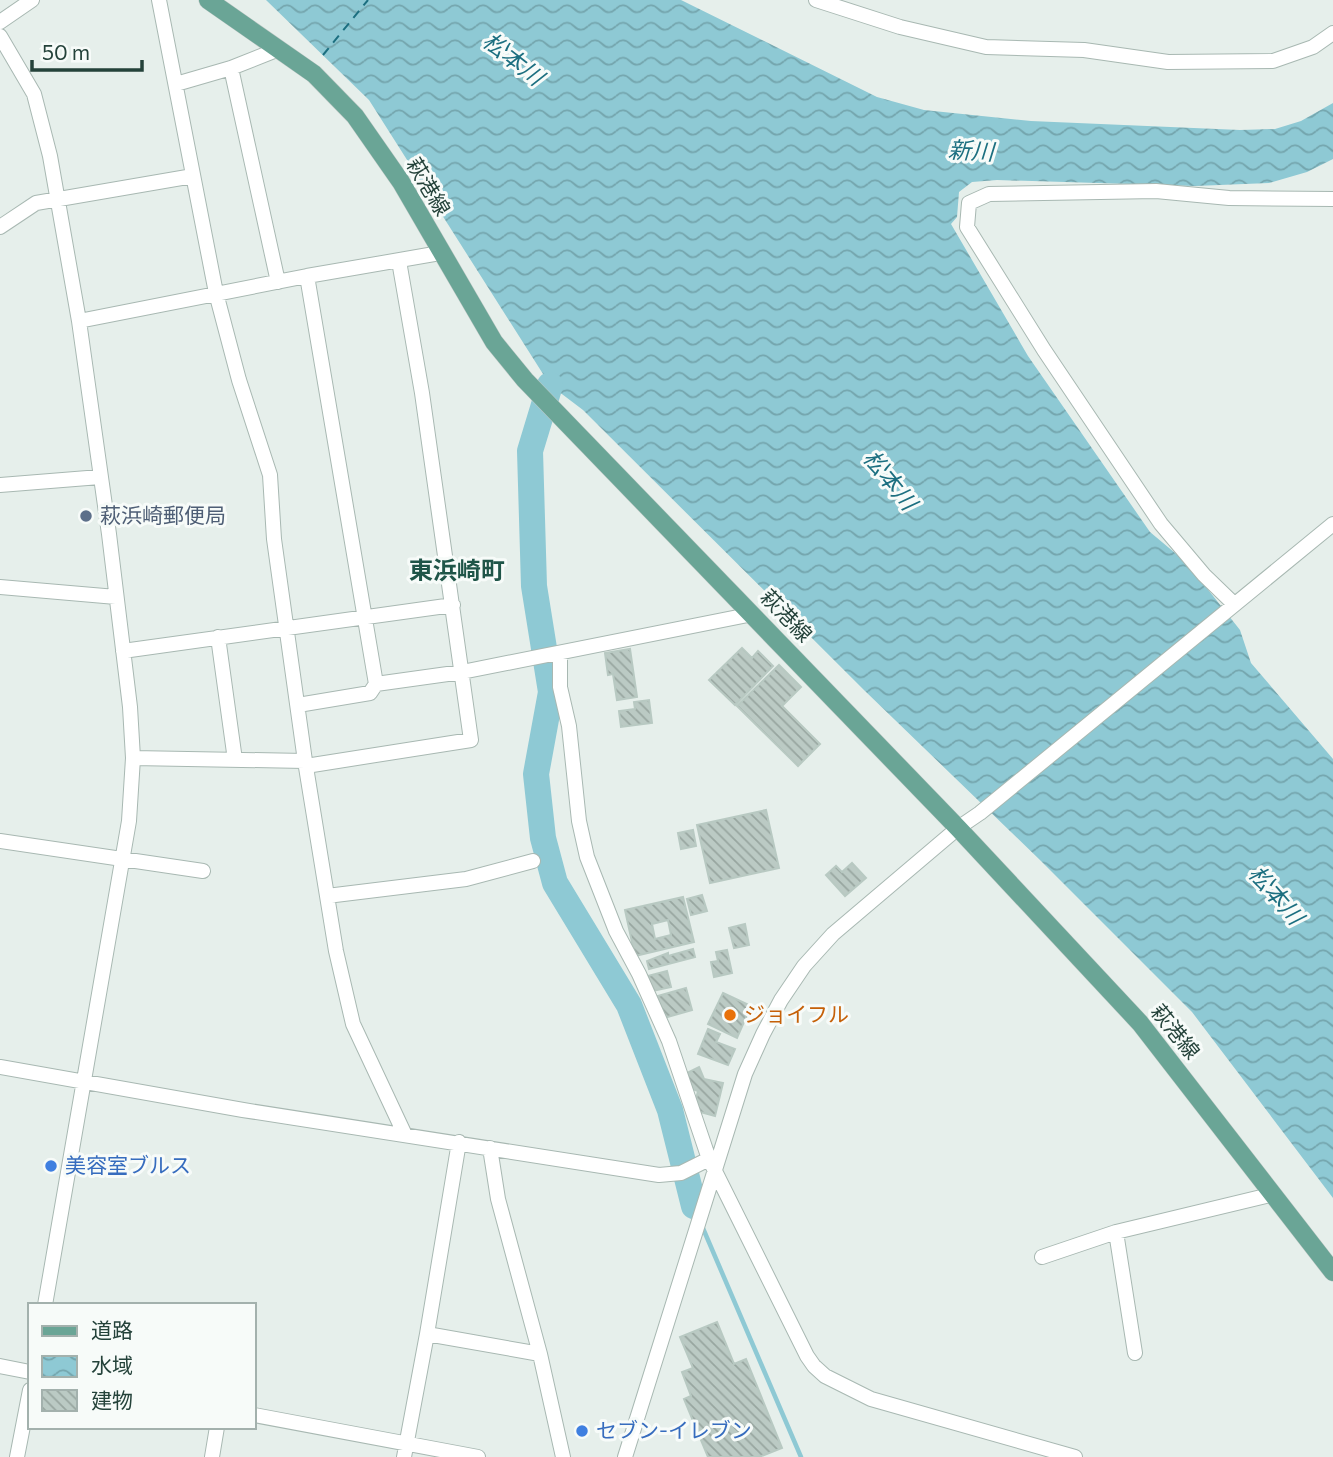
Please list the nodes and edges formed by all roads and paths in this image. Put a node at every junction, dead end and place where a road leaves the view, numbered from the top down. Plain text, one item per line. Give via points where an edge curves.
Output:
1 (32, 0) edge
2 (159, 0) edge
3 (208, 0) edge
4 (816, 0) edge
5 (0, 23) edge
6 (1333, 33) edge
7 (0, 36) edge
8 (279, 49) junction
9 (231, 68) junction
10 (176, 84) junction
11 (193, 176) junction
12 (1333, 199) edge
13 (57, 200) junction
14 (0, 227) edge
15 (440, 253) junction
16 (399, 261) junction
17 (307, 276) junction
18 (278, 282) junction
19 (216, 293) junction
20 (79, 320) junction
21 (100, 477) junction
22 (0, 485) edge
23 (1333, 524) edge
24 (0, 587) edge
25 (116, 597) junction
26 (453, 605) junction
27 (1231, 606) junction
28 (753, 614) junction
29 (364, 617) junction
30 (287, 627) junction
31 (218, 637) junction
32 (123, 651) junction
33 (556, 654) junction
34 (462, 672) junction
35 (376, 684) junction
36 (299, 705) junction
37 (133, 758) junction
38 (235, 760) junction
39 (306, 763) junction
40 (958, 828) junction
41 (0, 841) edge
42 (123, 860) junction
43 (533, 861) dead end
44 (203, 871) dead end
45 (327, 896) junction
46 (0, 1067) edge
47 (83, 1083) junction
48 (405, 1135) junction
49 (458, 1142) junction
50 (489, 1148) junction
51 (712, 1165) junction
52 (1274, 1194) junction
53 (1116, 1232) junction
54 (1042, 1257) dead end
55 (1333, 1272) edge
56 (45, 1303) edge
57 (427, 1334) junction
58 (1135, 1353) dead end
59 (540, 1354) junction
60 (0, 1366) edge
61 (28, 1372) edge
62 (28, 1400) edge
63 (256, 1415) edge
64 (217, 1429) edge
65 (405, 1450) edge
66 (17, 1457) edge
67 (212, 1457) edge
68 (478, 1457) edge
69 (564, 1457) edge
70 (625, 1457) edge
71 (1075, 1457) edge

1 - 5 street
2 - 10 street
3 - 8 main road, 萩港線
4 - 6 street via 900,27 986,47 1084,50 1168,62 1273,61 1313,47
7 - 13 street via 34,94
8 - 9 street
8 - 15 main road, 萩港線 via 324,82 355,116 401,182
9 - 10 street
9 - 18 street
10 - 11 street
11 - 13 street
11 - 19 street
12 - 27 street via 1229,198 1156,191 989,194 969,203 967,228 1044,350 1161,524
13 - 14 street via 36,203
13 - 20 street
15 - 16 street
15 - 28 main road, 萩港線 via 494,342 526,380
16 - 17 street
16 - 26 street
17 - 18 street
17 - 29 street
18 - 19 street
19 - 20 street
19 - 30 street via 270,475
20 - 21 street
21 - 22 street
21 - 25 street
23 - 27 street
24 - 25 street
25 - 32 street
26 - 29 street
26 - 34 street
27 - 40 street
28 - 33 street
28 - 40 main road, 萩港線
29 - 30 street
29 - 35 street
30 - 31 street
30 - 36 street
31 - 32 street
31 - 38 street
32 - 37 street
33 - 34 street
33 - 51 street via 587,857 616,931 669,1041
34 - 35 street
34 - 39 street via 471,740
35 - 36 street via 370,693
36 - 39 street
37 - 38 street
37 - 42 street
38 - 39 street
39 - 45 street
40 - 51 street via 833,934 804,966 781,1000 745,1074
40 - 52 main road, 萩港線 via 1140,1023
41 - 42 street
42 - 44 street
42 - 47 street
43 - 45 street via 466,879
45 - 48 street via 353,1024
46 - 47 street
47 - 48 street
47 - 56 street
48 - 49 street
49 - 50 street
49 - 57 street
50 - 51 street via 659,1175
50 - 59 street via 498,1199
51 - 70 street
51 - 71 street via 807,1356 825,1376 872,1399
52 - 53 street
52 - 55 main road, 萩港線
53 - 54 street
53 - 58 street
57 - 59 street
57 - 65 street
59 - 69 street
60 - 61 street
62 - 66 street
63 - 65 street
64 - 67 street
65 - 68 street

